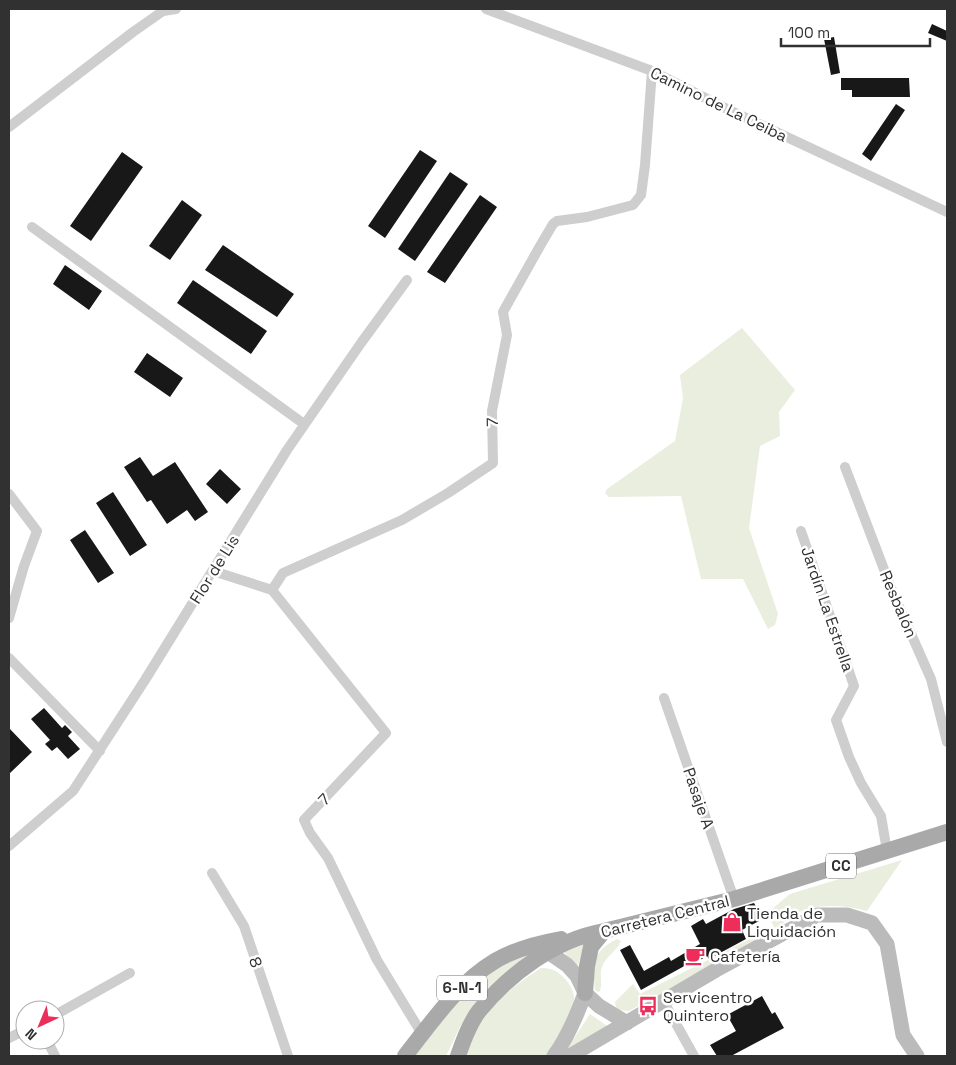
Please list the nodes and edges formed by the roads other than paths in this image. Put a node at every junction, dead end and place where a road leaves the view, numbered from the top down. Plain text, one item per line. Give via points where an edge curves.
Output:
1 (176, 9) edge
2 (486, 9) edge
3 (652, 71) junction
4 (9, 127) edge
5 (947, 212) edge
6 (32, 227) dead end
7 (407, 280) dead end
8 (304, 424) junction
9 (845, 467) dead end
10 (9, 494) edge
11 (801, 531) dead end
12 (213, 570) junction
13 (272, 590) junction
14 (9, 618) edge
15 (9, 658) edge
16 (664, 698) dead end
17 (947, 742) edge
18 (100, 751) junction
19 (947, 832) edge
20 (9, 846) edge
21 (886, 852) junction
22 (212, 873) dead end
23 (734, 899) junction
24 (604, 931) junction
25 (543, 948) junction
26 (130, 973) dead end
27 (585, 993) junction
28 (664, 1002) junction
29 (65, 1009) edge
30 (627, 1023) junction
31 (422, 1034) junction
32 (288, 1056) edge
33 (404, 1056) edge
34 (458, 1056) edge
35 (554, 1056) edge
36 (570, 1056) edge
37 (694, 1056) edge
38 (917, 1056) edge

1 - 4 street via 163,11
2 - 3 street, Camino de La Ceiba
3 - 5 street, Camino de La Ceiba
3 - 13 street, 7 via 645,165 637,202 587,217 562,219 553,224 503,312 507,335 492,411 493,463 402,520 283,572
6 - 8 street
7 - 8 street, Flor de Lis
8 - 12 street, Flor de Lis
9 - 17 street, Resbalón via 931,679
10 - 14 street via 38,531
11 - 21 street, Jardín La Estrella via 854,686 836,720 853,766 881,816
12 - 13 street
12 - 18 street, Flor de Lis
13 - 31 street, 7 via 386,733 304,820 328,858 377,960
15 - 18 street
16 - 23 street, Pasaje A
18 - 20 street, Flor de Lis via 73,791
19 - 21 main road, Carretera Central / CC
21 - 23 main road, Carretera Central / CC
22 - 32 street, 8 via 244,926
23 - 24 main road, Carretera Central / CC
24 - 25 main road, Carretera Central / CC
24 - 27 main road via 592,947
25 - 27 main road via 567,965
25 - 31 main road, 6-N-1 via 509,954 494,961 468,981
25 - 34 main road via 479,1012
26 - 29 street
27 - 30 main road via 598,1006
27 - 35 main road via 578,1014
28 - 30 main road
28 - 37 street
28 - 38 main road via 817,916 847,914 872,923 887,944 904,1035
30 - 36 main road
31 - 33 main road, 6-N-1

